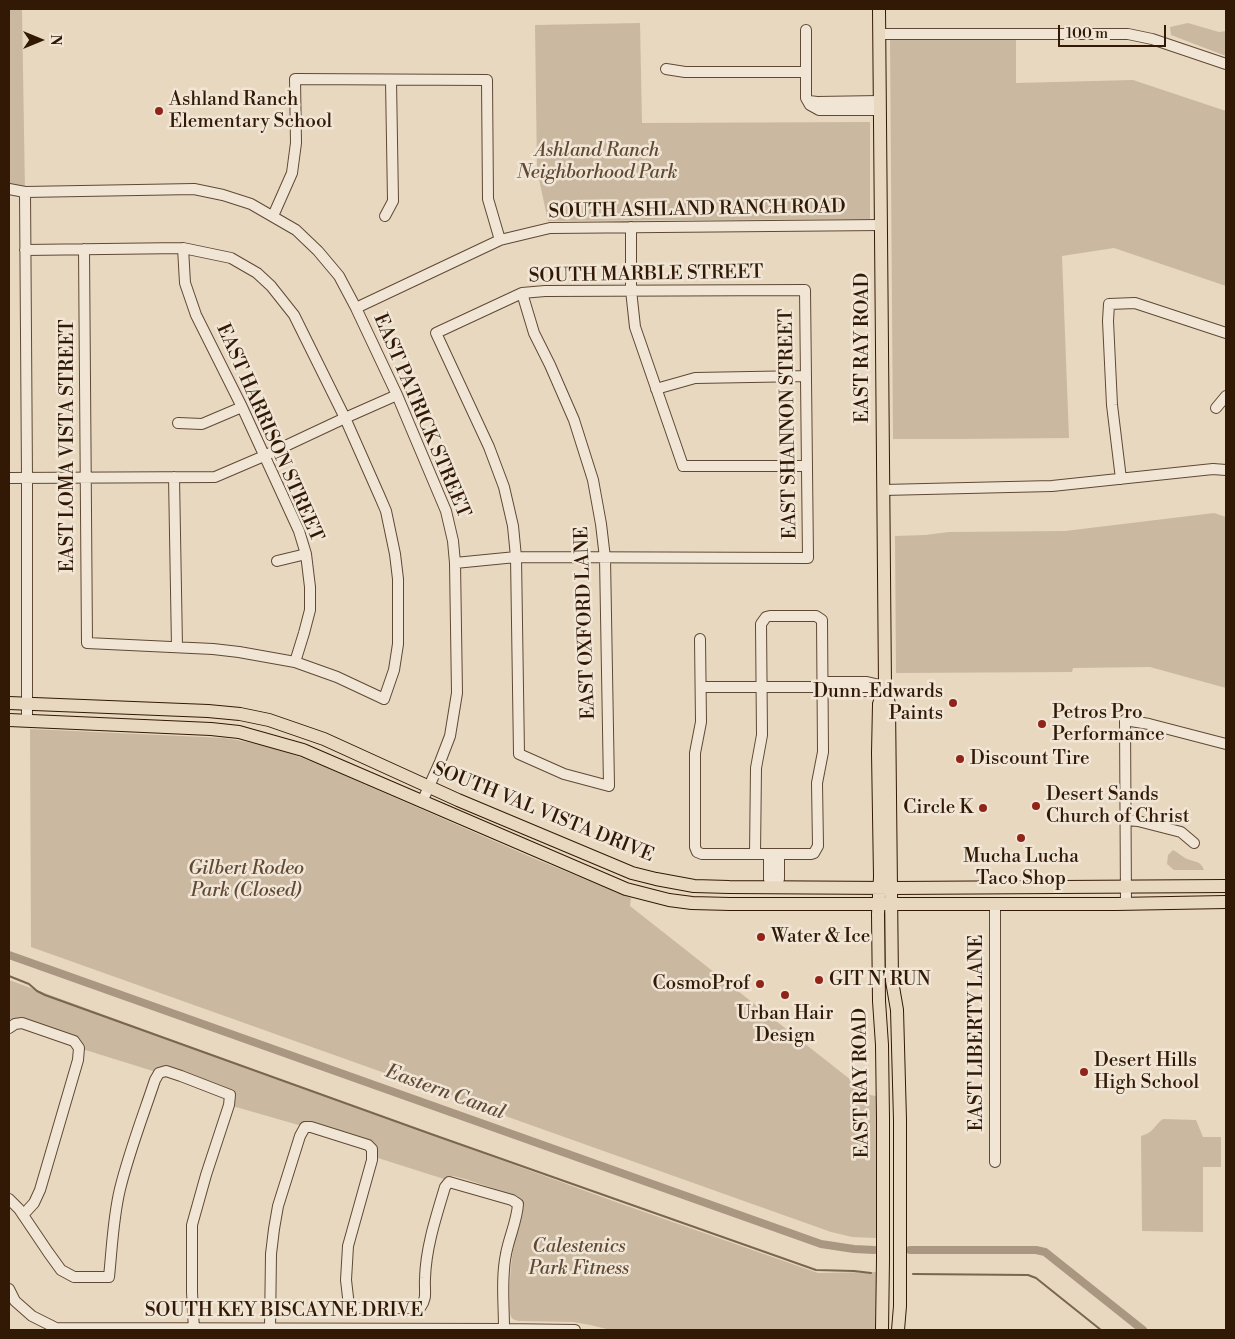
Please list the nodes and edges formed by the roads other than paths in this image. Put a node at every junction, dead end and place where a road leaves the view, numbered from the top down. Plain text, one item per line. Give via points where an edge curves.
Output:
1 (879, 9) edge
2 (806, 30) dead end
3 (880, 34) junction
4 (1226, 64) edge
5 (666, 69) dead end
6 (806, 72) junction
7 (392, 80) junction
8 (880, 106) junction
9 (9, 189) edge
10 (25, 192) junction
11 (273, 216) junction
12 (385, 216) dead end
13 (881, 225) junction
14 (631, 227) junction
15 (500, 240) junction
16 (183, 248) junction
17 (84, 249) junction
18 (26, 250) junction
19 (631, 290) junction
20 (805, 290) joint
21 (522, 294) junction
22 (356, 308) junction
23 (1226, 333) edge
24 (806, 376) junction
25 (656, 388) junction
26 (397, 395) junction
27 (1226, 396) edge
28 (242, 407) junction
29 (1216, 408) dead end
30 (345, 418) junction
31 (178, 423) dead end
32 (264, 456) junction
33 (807, 466) junction
34 (1226, 470) edge
35 (86, 477) junction
36 (174, 477) junction
37 (9, 478) edge
38 (27, 478) junction
39 (1121, 479) junction
40 (883, 490) junction
41 (306, 554) junction
42 (516, 557) junction
43 (605, 558) junction
44 (277, 561) dead end
45 (455, 563) junction
46 (700, 639) dead end
47 (177, 647) junction
48 (295, 662) junction
49 (885, 686) junction
50 (701, 687) junction
51 (762, 687) junction
52 (823, 687) junction
53 (9, 703) edge
54 (28, 703) junction
55 (9, 720) edge
56 (27, 720) junction
57 (1226, 744) edge
58 (429, 787) junction
59 (422, 802) junction
60 (1126, 820) junction
61 (1194, 842) dead end
62 (755, 854) junction
63 (774, 854) junction
64 (592, 857) junction
65 (586, 873) junction
66 (1226, 886) edge
67 (773, 887) junction
68 (1062, 887) junction
69 (1126, 887) junction
70 (885, 888) junction
71 (1226, 902) edge
72 (773, 904) junction
73 (885, 904) junction
74 (995, 904) junction
75 (1010, 904) junction
76 (1126, 904) junction
77 (12, 1026) edge
78 (882, 1069) junction
79 (900, 1120) junction
80 (995, 1162) dead end
81 (9, 1198) edge
82 (23, 1215) junction
83 (10, 1294) edge
84 (270, 1328) junction
85 (504, 1329) junction
86 (194, 1330) edge
87 (575, 1330) edge
88 (882, 1330) edge
89 (898, 1330) edge

1 - 3 main road, EAST RAY ROAD
2 - 6 street
3 - 4 street via 1128,34
3 - 8 main road, EAST RAY ROAD
5 - 6 street via 685,72
6 - 8 street via 808,101 840,106
7 - 11 street via 295,79 296,144 292,173
7 - 12 street via 393,201
7 - 15 street via 487,80 488,199
8 - 13 main road, EAST RAY ROAD
9 - 10 street
10 - 11 street via 194,189 250,204
10 - 18 street
11 - 22 street via 296,230 318,251 339,276
13 - 14 street, SOUTH ASHLAND RANCH ROAD
13 - 40 main road, EAST RAY ROAD
14 - 15 street, SOUTH ASHLAND RANCH ROAD via 550,228
14 - 19 street
15 - 22 street, SOUTH ASHLAND RANCH ROAD
16 - 17 street
16 - 28 street, EAST HARRISON STREET via 185,283 196,314
16 - 30 street via 231,258 271,286 294,315
17 - 18 street
17 - 35 street, EAST LOMA VISTA STREET
18 - 38 street
19 - 20 street, SOUTH MARBLE STREET
19 - 21 street, SOUTH MARBLE STREET
19 - 25 street via 635,326
20 - 24 street, EAST SHANNON STREET
21 - 42 street, SOUTH MARBLE STREET via 436,334 489,447 504,487
21 - 43 street, EAST OXFORD LANE via 534,334 574,420 590,471
22 - 26 street, EAST PATRICK STREET
23 - 39 street via 1135,303 1109,304 1112,405
24 - 25 street via 695,378
24 - 33 street, EAST SHANNON STREET
25 - 33 street via 682,466
26 - 30 street
26 - 45 street, EAST PATRICK STREET via 446,511
27 - 29 street
28 - 31 street via 202,424
28 - 32 street, EAST HARRISON STREET
30 - 32 street
30 - 48 street via 388,518 398,579 398,644 394,670 384,699
32 - 36 street via 216,477
32 - 41 street, EAST HARRISON STREET
33 - 43 street, EAST SHANNON STREET via 808,558
34 - 39 street
35 - 36 street
35 - 38 street
35 - 47 street, EAST LOMA VISTA STREET via 87,643
36 - 47 street
37 - 38 street
38 - 54 street
39 - 40 street via 1052,486
40 - 49 main road, EAST RAY ROAD
41 - 44 street
41 - 48 street, EAST HARRISON STREET via 310,610
42 - 43 street
42 - 43 street, EAST OXFORD LANE via 519,754 564,774 609,786
42 - 45 street
45 - 58 street, EAST PATRICK STREET via 457,693 450,736
46 - 50 street
47 - 48 street via 239,652
49 - 52 street via 866,691
49 - 70 main road, EAST RAY ROAD via 889,704
50 - 51 street
50 - 62 street via 701,722 695,753 695,847 702,854
51 - 52 street
51 - 52 street via 763,620 770,616 816,616 823,624
51 - 62 street via 762,735 756,768
52 - 63 street via 823,752 817,783 818,846 811,854
53 - 54 main road, SOUTH VAL VISTA DRIVE
54 - 56 street
54 - 58 main road, SOUTH VAL VISTA DRIVE via 208,711 269,720 324,739
55 - 56 main road, SOUTH VAL VISTA DRIVE
56 - 59 main road, SOUTH VAL VISTA DRIVE via 240,732 303,750
57 - 60 street via 1125,720
58 - 59 street, EAST PATRICK STREET
58 - 64 main road, SOUTH VAL VISTA DRIVE
59 - 65 main road, SOUTH VAL VISTA DRIVE
60 - 61 street via 1181,832
60 - 69 street
62 - 63 street
63 - 67 street via 769,879
64 - 65 main road
64 - 67 main road, SOUTH VAL VISTA DRIVE via 671,882
65 - 72 main road, SOUTH VAL VISTA DRIVE via 626,889 669,900
66 - 69 main road, SOUTH VAL VISTA DRIVE
67 - 70 main road, SOUTH VAL VISTA DRIVE
67 - 72 main road
68 - 69 main road, SOUTH VAL VISTA DRIVE
68 - 70 main road, SOUTH VAL VISTA DRIVE
68 - 75 main road via 1057,893 1019,896
69 - 76 street
70 - 73 main road, EAST RAY ROAD
71 - 76 main road, SOUTH VAL VISTA DRIVE
72 - 73 main road, SOUTH VAL VISTA DRIVE
73 - 74 main road, SOUTH VAL VISTA DRIVE
73 - 78 main road, EAST RAY ROAD via 879,1001
73 - 79 main road, EAST RAY ROAD via 897,1010
74 - 75 main road, SOUTH VAL VISTA DRIVE
74 - 80 street, EAST LIBERTY LANE
75 - 76 main road, SOUTH VAL VISTA DRIVE
77 - 82 street via 22,1023 74,1041 79,1048 40,1190
78 - 79 main road via 891,1079 892,1107
78 - 88 main road, EAST RAY ROAD
79 - 89 main road, EAST RAY ROAD
81 - 82 street
82 - 86 street via 61,1270 74,1276 109,1277 113,1225 120,1190 159,1073 166,1071 230,1095 192,1225
83 - 86 street, SOUTH KEY BISCAYNE DRIVE via 32,1316 56,1328
84 - 85 street, SOUTH KEY BISCAYNE DRIVE
84 - 85 street via 271,1254 278,1206 300,1136 305,1127 311,1127 372,1149 372,1160 348,1246 346,1280 350,1306 420,1308 425,1301 427,1251 449,1182 518,1204 506,1254
84 - 86 street, SOUTH KEY BISCAYNE DRIVE
85 - 87 street, SOUTH KEY BISCAYNE DRIVE

